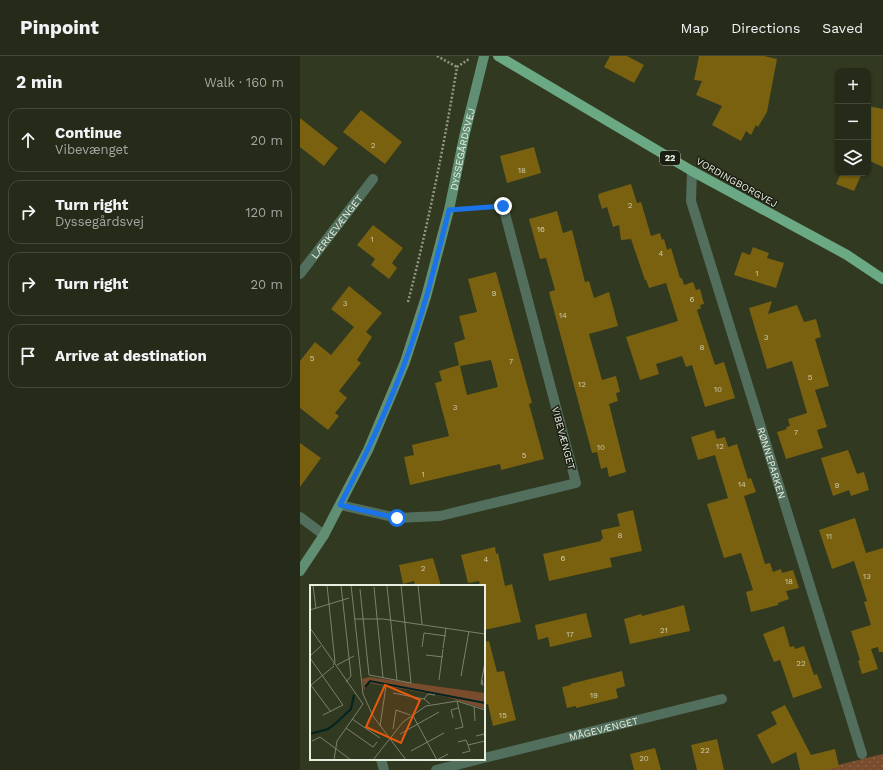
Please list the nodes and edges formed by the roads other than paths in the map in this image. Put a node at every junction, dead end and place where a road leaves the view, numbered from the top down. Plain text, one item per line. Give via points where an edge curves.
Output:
1 (484, 56) edge
2 (498, 56) edge
3 (692, 171) junction
4 (373, 179) dead end
5 (503, 206) road end
6 (300, 274) edge
7 (883, 279) edge
8 (340, 505) junction
9 (300, 517) edge
10 (324, 535) junction
11 (300, 571) edge
12 (722, 699) dead end
13 (862, 754) dead end
14 (485, 758) edge
15 (381, 760) edge
16 (476, 760) edge
17 (384, 770) edge
18 (436, 770) edge

1 - 8 street, DYSSEGÅRDSVEJ via 449,210 426,297 405,362 368,450
2 - 3 main road, VORDINGBORGVEJ / 22
3 - 7 main road, VORDINGBORGVEJ / 22 via 847,255
3 - 13 street, RØNNEPARKEN via 691,201
4 - 6 street, LÆRKEVÆNGET
5 - 8 street, VIBEVÆNGET via 576,483 440,516 397,518
8 - 10 street, DYSSEGÅRDSVEJ
9 - 10 street
10 - 11 street, DYSSEGÅRDSVEJ
12 - 14 street, MÅGEVÆNGET
15 - 17 street
16 - 18 street

